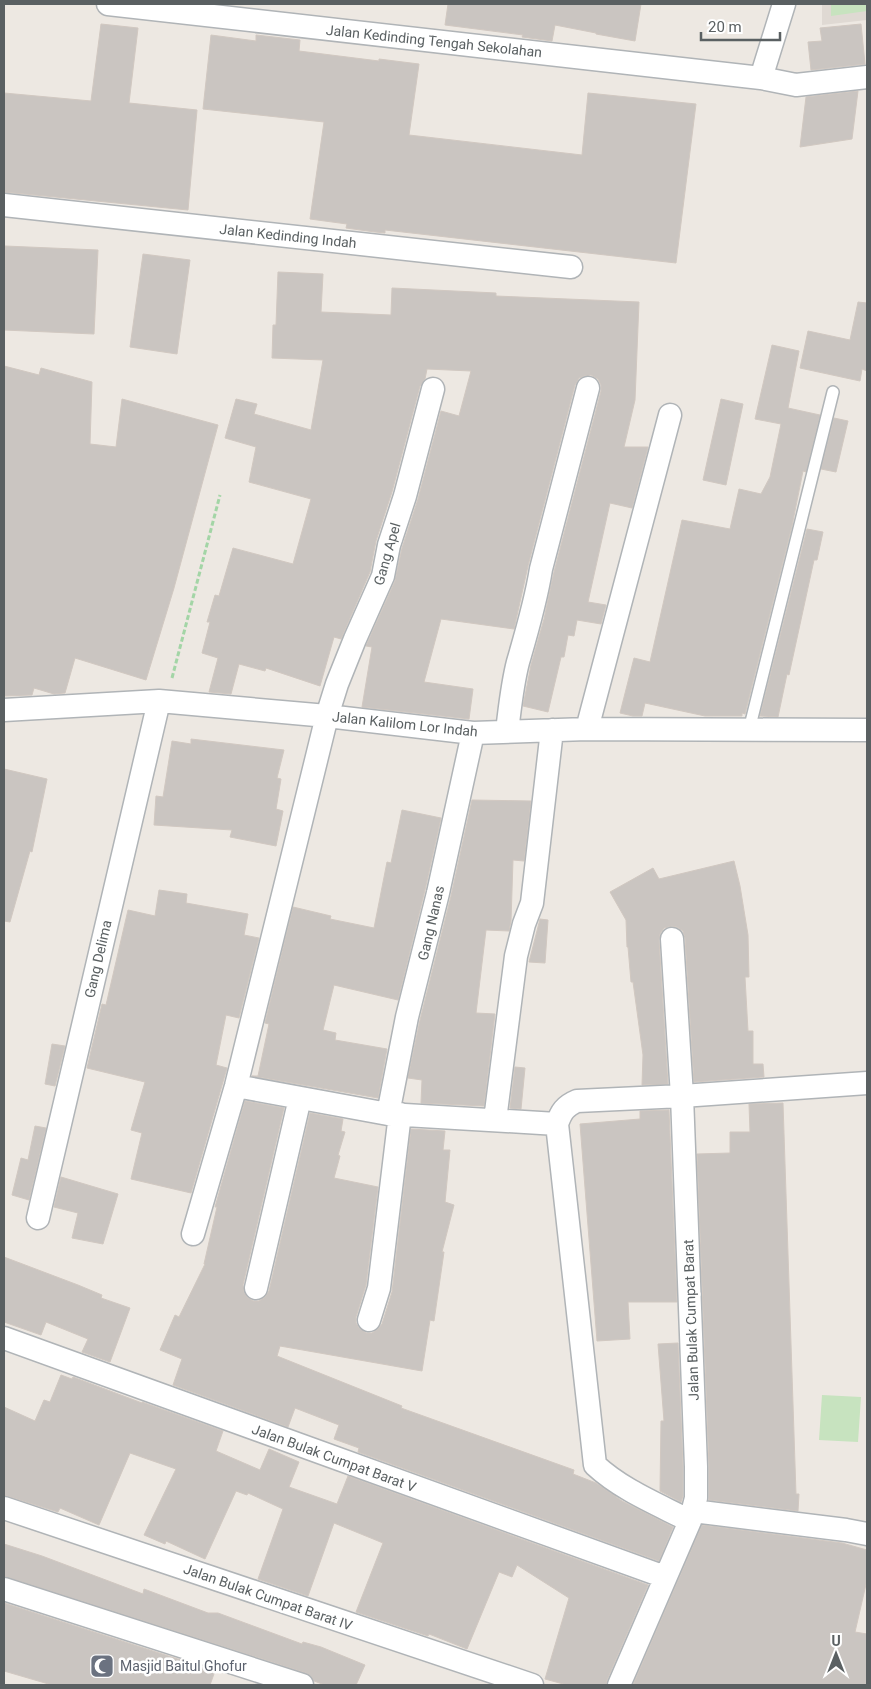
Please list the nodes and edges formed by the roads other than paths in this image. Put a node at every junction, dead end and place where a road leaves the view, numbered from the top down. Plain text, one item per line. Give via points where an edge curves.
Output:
1 (108, 4) edge
2 (784, 4) edge
3 (867, 77) edge
4 (761, 78) junction
5 (4, 204) edge
6 (571, 267) dead end
7 (433, 388) dead end
8 (588, 388) dead end
9 (833, 392) dead end
10 (670, 416) dead end
11 (162, 702) junction
12 (4, 710) edge
13 (327, 716) junction
14 (587, 729) junction
15 (552, 730) junction
16 (749, 730) junction
17 (867, 730) edge
18 (507, 731) junction
19 (473, 733) junction
20 (672, 939) dead end
21 (867, 1083) edge
22 (236, 1086) junction
23 (682, 1096) junction
24 (300, 1098) junction
25 (394, 1114) junction
26 (495, 1120) junction
27 (557, 1124) junction
28 (38, 1218) dead end
29 (193, 1234) dead end
30 (256, 1288) dead end
31 (369, 1320) dead end
32 (4, 1338) edge
33 (4, 1508) edge
34 (692, 1516) junction
35 (867, 1534) edge
36 (665, 1577) junction
37 (4, 1589) edge
38 (302, 1685) edge
39 (532, 1685) edge
40 (619, 1685) edge

1 - 4 street, Jalan Kedinding Tengah Sekolahan
2 - 4 street
3 - 4 street, Jalan Kedinding Tengah Sekolahan via 796,85
5 - 6 street, Jalan Kedinding Indah
7 - 13 street, Gang Apel via 383,576 355,639
8 - 18 street via 518,663
9 - 16 lane
10 - 14 street
11 - 12 street, Jalan Kalilom Lor Indah
11 - 13 street, Jalan Kalilom Lor Indah
11 - 28 street, Gang Delima
13 - 19 street, Jalan Kalilom Lor Indah
13 - 22 street, Gang Apel
14 - 15 street, Jalan Kalilom Lor Indah
14 - 16 street, Jalan Kalilom Lor Indah
15 - 18 street, Jalan Kalilom Lor Indah
15 - 26 street via 532,903 516,956
16 - 17 street, Jalan Kalilom Lor Indah
18 - 19 street, Jalan Kalilom Lor Indah
19 - 25 street, Gang Nanas via 407,1017
20 - 23 street, Jalan Bulak Cumpat Barat
21 - 23 street
22 - 24 street
22 - 29 street, Gang Apel
23 - 27 street via 577,1101 567,1105
23 - 34 street, Jalan Bulak Cumpat Barat via 696,1467 696,1498
24 - 25 street
24 - 30 street
25 - 26 street
25 - 31 street, Gang Nanas via 378,1288
26 - 27 street
27 - 34 street via 595,1466 623,1487
32 - 36 street, Jalan Bulak Cumpat Barat V
33 - 39 street, Jalan Bulak Cumpat Barat IV
34 - 35 street
34 - 36 street, Jalan Bulak Cumpat Barat
36 - 40 street, Jalan Bulak Cumpat Barat
37 - 38 street

